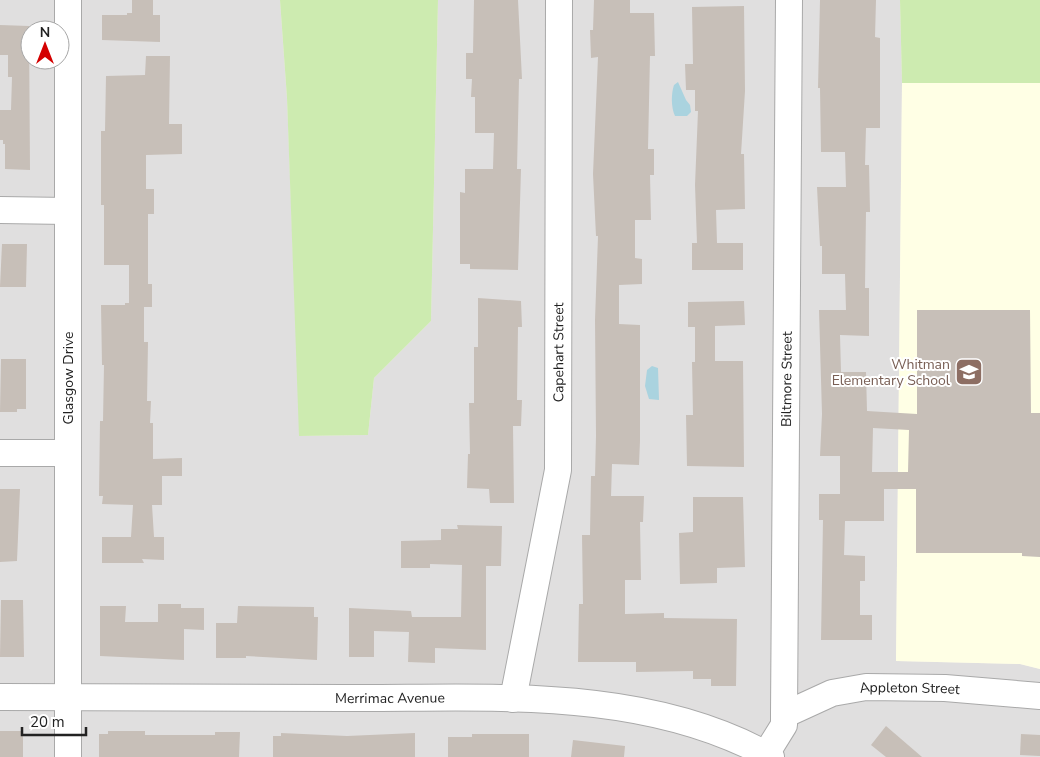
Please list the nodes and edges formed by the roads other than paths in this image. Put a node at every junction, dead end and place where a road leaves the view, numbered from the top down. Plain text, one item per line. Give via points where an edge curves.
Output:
1 (68, 0) edge
2 (558, 0) edge
3 (789, 0) edge
4 (0, 210) edge
5 (68, 211) junction
6 (0, 453) edge
7 (68, 453) junction
8 (1040, 696) edge
9 (0, 697) edge
10 (68, 698) junction
11 (513, 699) junction
12 (784, 715) junction
13 (768, 756) edge
14 (68, 757) edge

1 - 5 street, Glasgow Drive
2 - 11 street, Capehart Street via 558,470
3 - 12 street, Biltmore Street
4 - 5 street
5 - 7 street, Glasgow Drive
6 - 7 street
7 - 10 street, Glasgow Drive
8 - 12 street, Appleton Street via 945,688 866,687 832,693
9 - 10 street, Merrimac Avenue
10 - 11 street, Merrimac Avenue
10 - 14 street, Glasgow Drive
11 - 13 street, Merrimac Avenue via 599,704 695,724
12 - 13 street, Biltmore Street via 784,725

